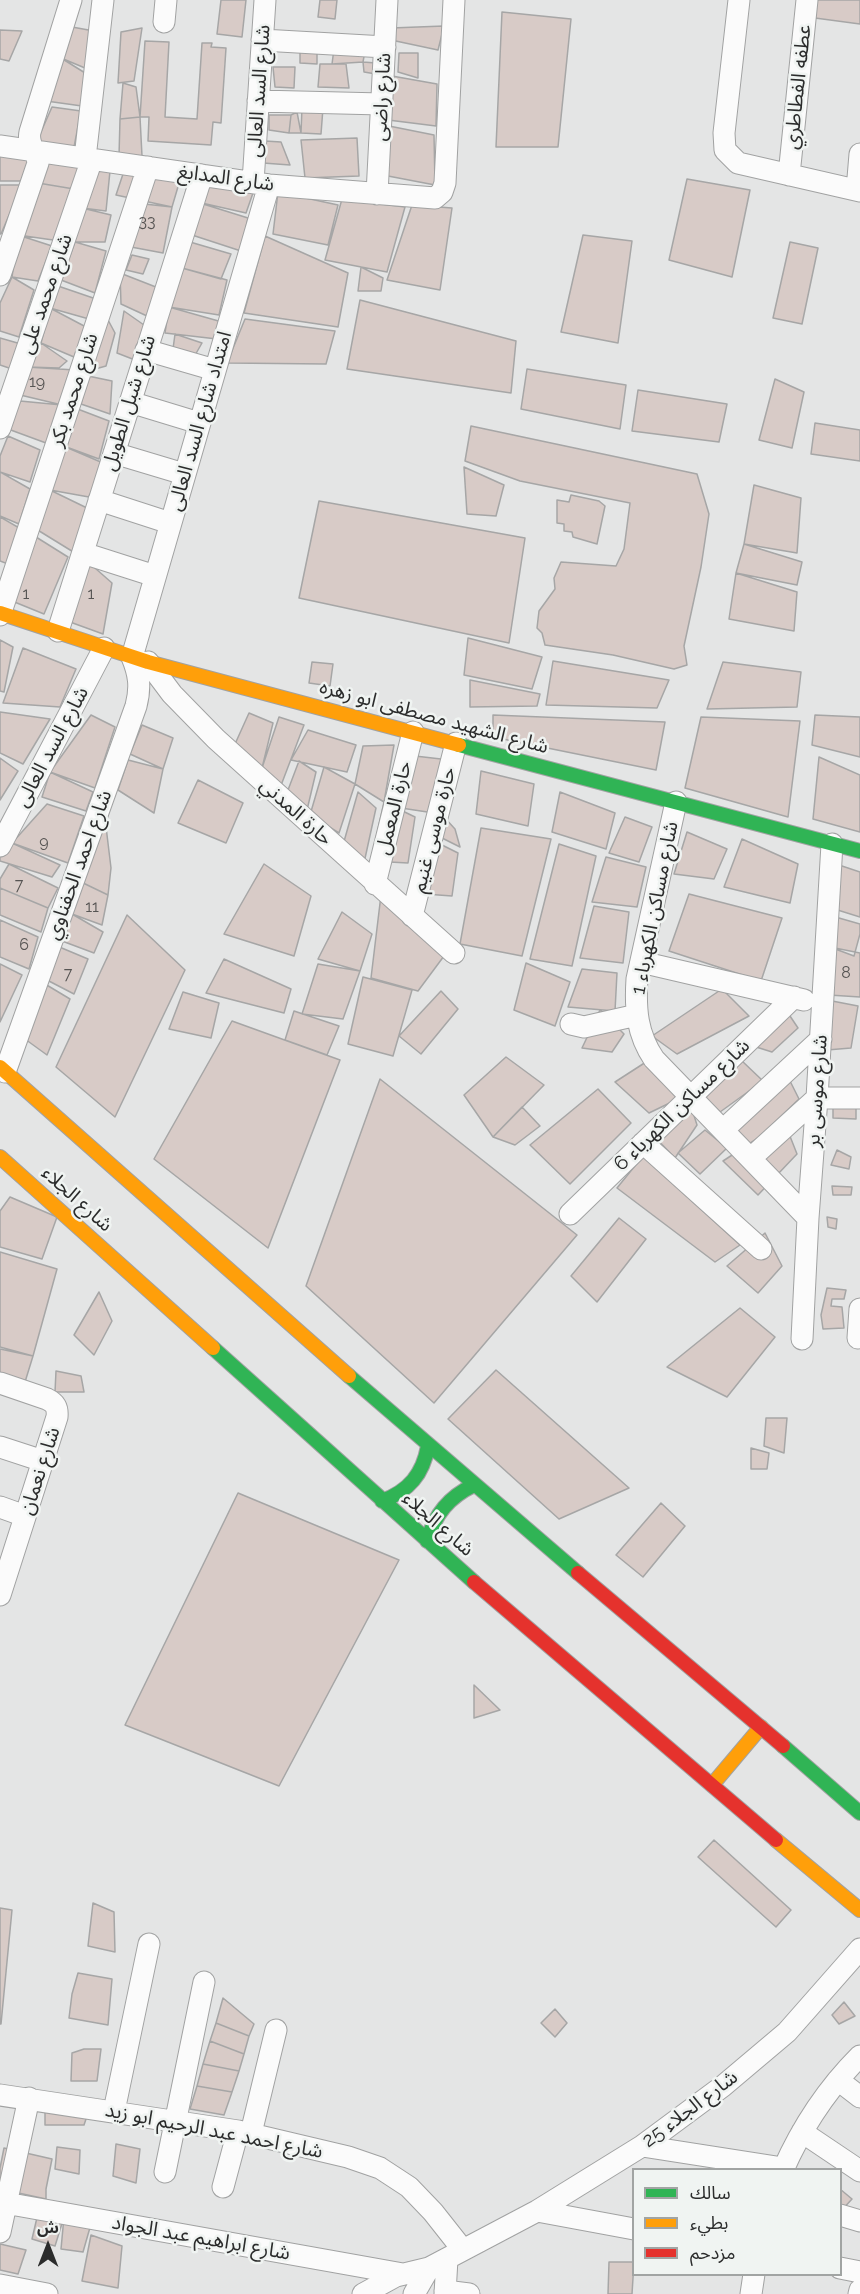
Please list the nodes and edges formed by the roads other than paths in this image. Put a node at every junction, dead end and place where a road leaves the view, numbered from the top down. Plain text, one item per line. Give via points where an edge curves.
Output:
1 (71, 0) edge
2 (166, 0) edge
3 (265, 0) edge
4 (387, 0) edge
5 (454, 0) edge
6 (739, 0) edge
7 (807, 0) edge
8 (92, 1) edge
9 (164, 22) dead end
10 (262, 40) junction
11 (385, 46) junction
12 (258, 101) junction
13 (382, 104) junction
14 (0, 146) edge
15 (33, 150) junction
16 (860, 153) edge
17 (88, 159) junction
18 (148, 168) junction
19 (202, 175) junction
20 (789, 175) junction
21 (261, 183) junction
22 (858, 190) edge
23 (377, 194) junction
24 (0, 275) edge
25 (146, 350) junction
26 (215, 370) junction
27 (9, 373) edge
28 (130, 402) junction
29 (200, 423) junction
30 (0, 428) edge
31 (114, 453) junction
32 (184, 474) junction
33 (99, 500) junction
34 (170, 523) junction
35 (83, 553) junction
36 (155, 576) junction
37 (0, 614) edge
38 (58, 631) junction
39 (104, 648) junction
40 (140, 659) junction
41 (413, 732) junction
42 (456, 743) junction
43 (676, 802) junction
44 (832, 844) junction
45 (0, 846) edge
46 (860, 851) edge
47 (375, 884) junction
48 (412, 916) junction
49 (454, 953) dead end
50 (641, 962) junction
51 (794, 997) junction
52 (821, 1004) junction
53 (637, 1015) junction
54 (571, 1024) dead end
55 (821, 1039) junction
56 (3, 1069) edge
57 (691, 1097) junction
58 (817, 1098) junction
59 (860, 1098) edge
60 (723, 1130) junction
61 (643, 1143) junction
62 (0, 1157) edge
63 (751, 1158) junction
64 (570, 1214) dead end
65 (808, 1218) junction
66 (761, 1249) dead end
67 (860, 1309) edge
68 (858, 1338) dead end
69 (802, 1339) dead end
70 (0, 1383) edge
71 (428, 1446) junction
72 (0, 1447) edge
73 (43, 1461) junction
74 (474, 1485) junction
75 (382, 1501) junction
76 (0, 1507) edge
77 (26, 1516) junction
78 (428, 1541) junction
79 (4, 1569) edge
80 (0, 1595) edge
81 (761, 1726) junction
82 (712, 1785) junction
83 (860, 1813) edge
84 (860, 1910) edge
85 (148, 1944) dead end
86 (860, 1949) edge
87 (204, 1982) dead end
88 (276, 2030) dead end
89 (860, 2056) edge
90 (837, 2080) junction
91 (0, 2095) edge
92 (860, 2097) edge
93 (29, 2098) junction
94 (114, 2111) junction
95 (177, 2121) junction
96 (244, 2132) junction
97 (802, 2132) junction
98 (642, 2146) junction
99 (777, 2168) edge
100 (784, 2168) edge
101 (860, 2171) edge
102 (165, 2172) dead end
103 (223, 2187) dead end
104 (3, 2202) edge
105 (537, 2211) junction
106 (842, 2216) edge
107 (860, 2221) edge
108 (632, 2229) edge
109 (0, 2232) edge
110 (446, 2259) junction
111 (842, 2268) edge
112 (860, 2272) edge
113 (403, 2274) junction
114 (754, 2276) edge
115 (0, 2286) edge
116 (445, 2292) edge
117 (47, 2294) edge
118 (363, 2294) edge
119 (414, 2294) edge
120 (469, 2294) edge
121 (751, 2294) edge

1 - 15 street via 30,132
2 - 9 street
3 - 10 street, شارع السد العالى
4 - 11 street, شارع راضى
5 - 23 street, شارع المدابغ via 445,183 439,196 431,199
6 - 20 street via 723,142 730,158
7 - 20 street, عطفه الفطاطري
8 - 17 street, شارع محمد على
10 - 11 street
10 - 12 street, شارع السد العالى
11 - 13 street, شارع راضى
12 - 13 street
12 - 21 street, شارع السد العالى
13 - 23 street, شارع راضى
14 - 15 street, شارع المدابغ
15 - 17 street, شارع المدابغ
15 - 24 street via 38,163
16 - 22 street
17 - 18 street, شارع المدابغ
17 - 27 street, شارع محمد على
18 - 19 street, شارع المدابغ
18 - 37 street, شارع محمد بكر
19 - 21 street, شارع المدابغ
19 - 25 street, شارع شبل الطويل
20 - 22 street
21 - 23 street, شارع المدابغ
21 - 26 street, امتداد شارع السد العالى
25 - 26 street
25 - 28 street, شارع شبل الطويل
26 - 29 street, امتداد شارع السد العالى
27 - 30 street, شارع محمد على
28 - 29 street
28 - 31 street, شارع شبل الطويل
29 - 32 street, امتداد شارع السد العالى
31 - 32 street
31 - 33 street, شارع شبل الطويل
32 - 34 street, امتداد شارع السد العالى
33 - 34 street
33 - 35 street, شارع شبل الطويل
34 - 36 street, امتداد شارع السد العالى
35 - 36 street
35 - 38 street, شارع شبل الطويل
36 - 40 street, امتداد شارع السد العالى
37 - 38 main road, شارع الشهيد مصطفى ابو زهره
38 - 39 main road, شارع الشهيد مصطفى ابو زهره
39 - 40 main road, شارع الشهيد مصطفى ابو زهره
39 - 45 street, شارع السد العالى
40 - 41 main road, شارع الشهيد مصطفى ابو زهره
40 - 47 street, حارة المدني via 216,739
40 - 56 street, شارع احمد الحفناوي via 136,706
41 - 42 main road, شارع الشهيد مصطفى ابو زهره
41 - 47 street, حارة المعمل
42 - 43 main road, شارع الشهيد مصطفى ابو زهره
42 - 48 street, حارة موسى غنيم
43 - 44 main road, شارع الشهيد مصطفى ابو زهره
43 - 50 street, شارع مساكن الكهرباء 1
44 - 46 main road, شارع الشهيد مصطفى ابو زهره
44 - 52 street, شارع موسى بر
47 - 48 street, حارة المدني
48 - 49 street, حارة المدني
50 - 51 street
50 - 53 street, شارع مساكن الكهرباء 1
51 - 52 street
51 - 57 street, شارع مساكن الكهرباء 6
52 - 55 street, شارع موسى بر
53 - 54 street via 584,1027
53 - 57 street, شارع مساكن الكهرباء 1 via 645,1046
55 - 58 street, شارع موسى بر
55 - 60 street
56 - 71 main road
57 - 60 street, شارع مساكن الكهرباء 1
57 - 61 street, شارع مساكن الكهرباء 6
58 - 59 street
58 - 63 street
58 - 65 street, شارع موسى بر
60 - 63 street, شارع مساكن الكهرباء 1
61 - 64 street, شارع مساكن الكهرباء 6
61 - 66 street
62 - 75 main road, شارع الجلاء
63 - 65 street, شارع مساكن الكهرباء 1
65 - 69 street, شارع موسى بر
67 - 68 street
70 - 73 street, شارع نعمان via 47,1398 58,1409
71 - 74 main road
71 - 75 main road via 423,1468 410,1487
72 - 73 street
73 - 77 street, شارع نعمان
74 - 78 main road via 460,1491 438,1512
74 - 81 main road
75 - 78 main road, شارع الجلاء
76 - 77 street
77 - 79 street, شارع نعمان
78 - 82 main road, شارع الجلاء
79 - 80 street, شارع نعمان
81 - 82 main road
81 - 83 main road
82 - 84 main road, شارع الجلاء
85 - 94 street
86 - 98 street, شارع الجلاء 25 via 787,2032
87 - 95 street
88 - 96 street
89 - 90 street
90 - 92 street
90 - 97 street
91 - 93 street, شارع احمد عبد الرحيم ابو زيد
93 - 94 street, شارع احمد عبد الرحيم ابو زيد
93 - 104 street
94 - 95 street, شارع احمد عبد الرحيم ابو زيد
95 - 96 street, شارع احمد عبد الرحيم ابو زيد
95 - 102 street
96 - 103 street
96 - 110 street, شارع احمد عبد الرحيم ابو زيد via 380,2168 409,2187 433,2212
97 - 100 street
97 - 101 street
98 - 99 street
98 - 105 street, شارع الجلاء 25
104 - 109 street
104 - 113 street, شارع ابراهيم عبد الجواد
105 - 108 street
105 - 110 street, شارع الجلاء 25
106 - 107 street
110 - 113 street, شارع الجلاء 25
110 - 116 street
110 - 119 street
111 - 112 street
113 - 118 street, شارع الجلاء 25
114 - 121 street
115 - 117 street
116 - 120 street

